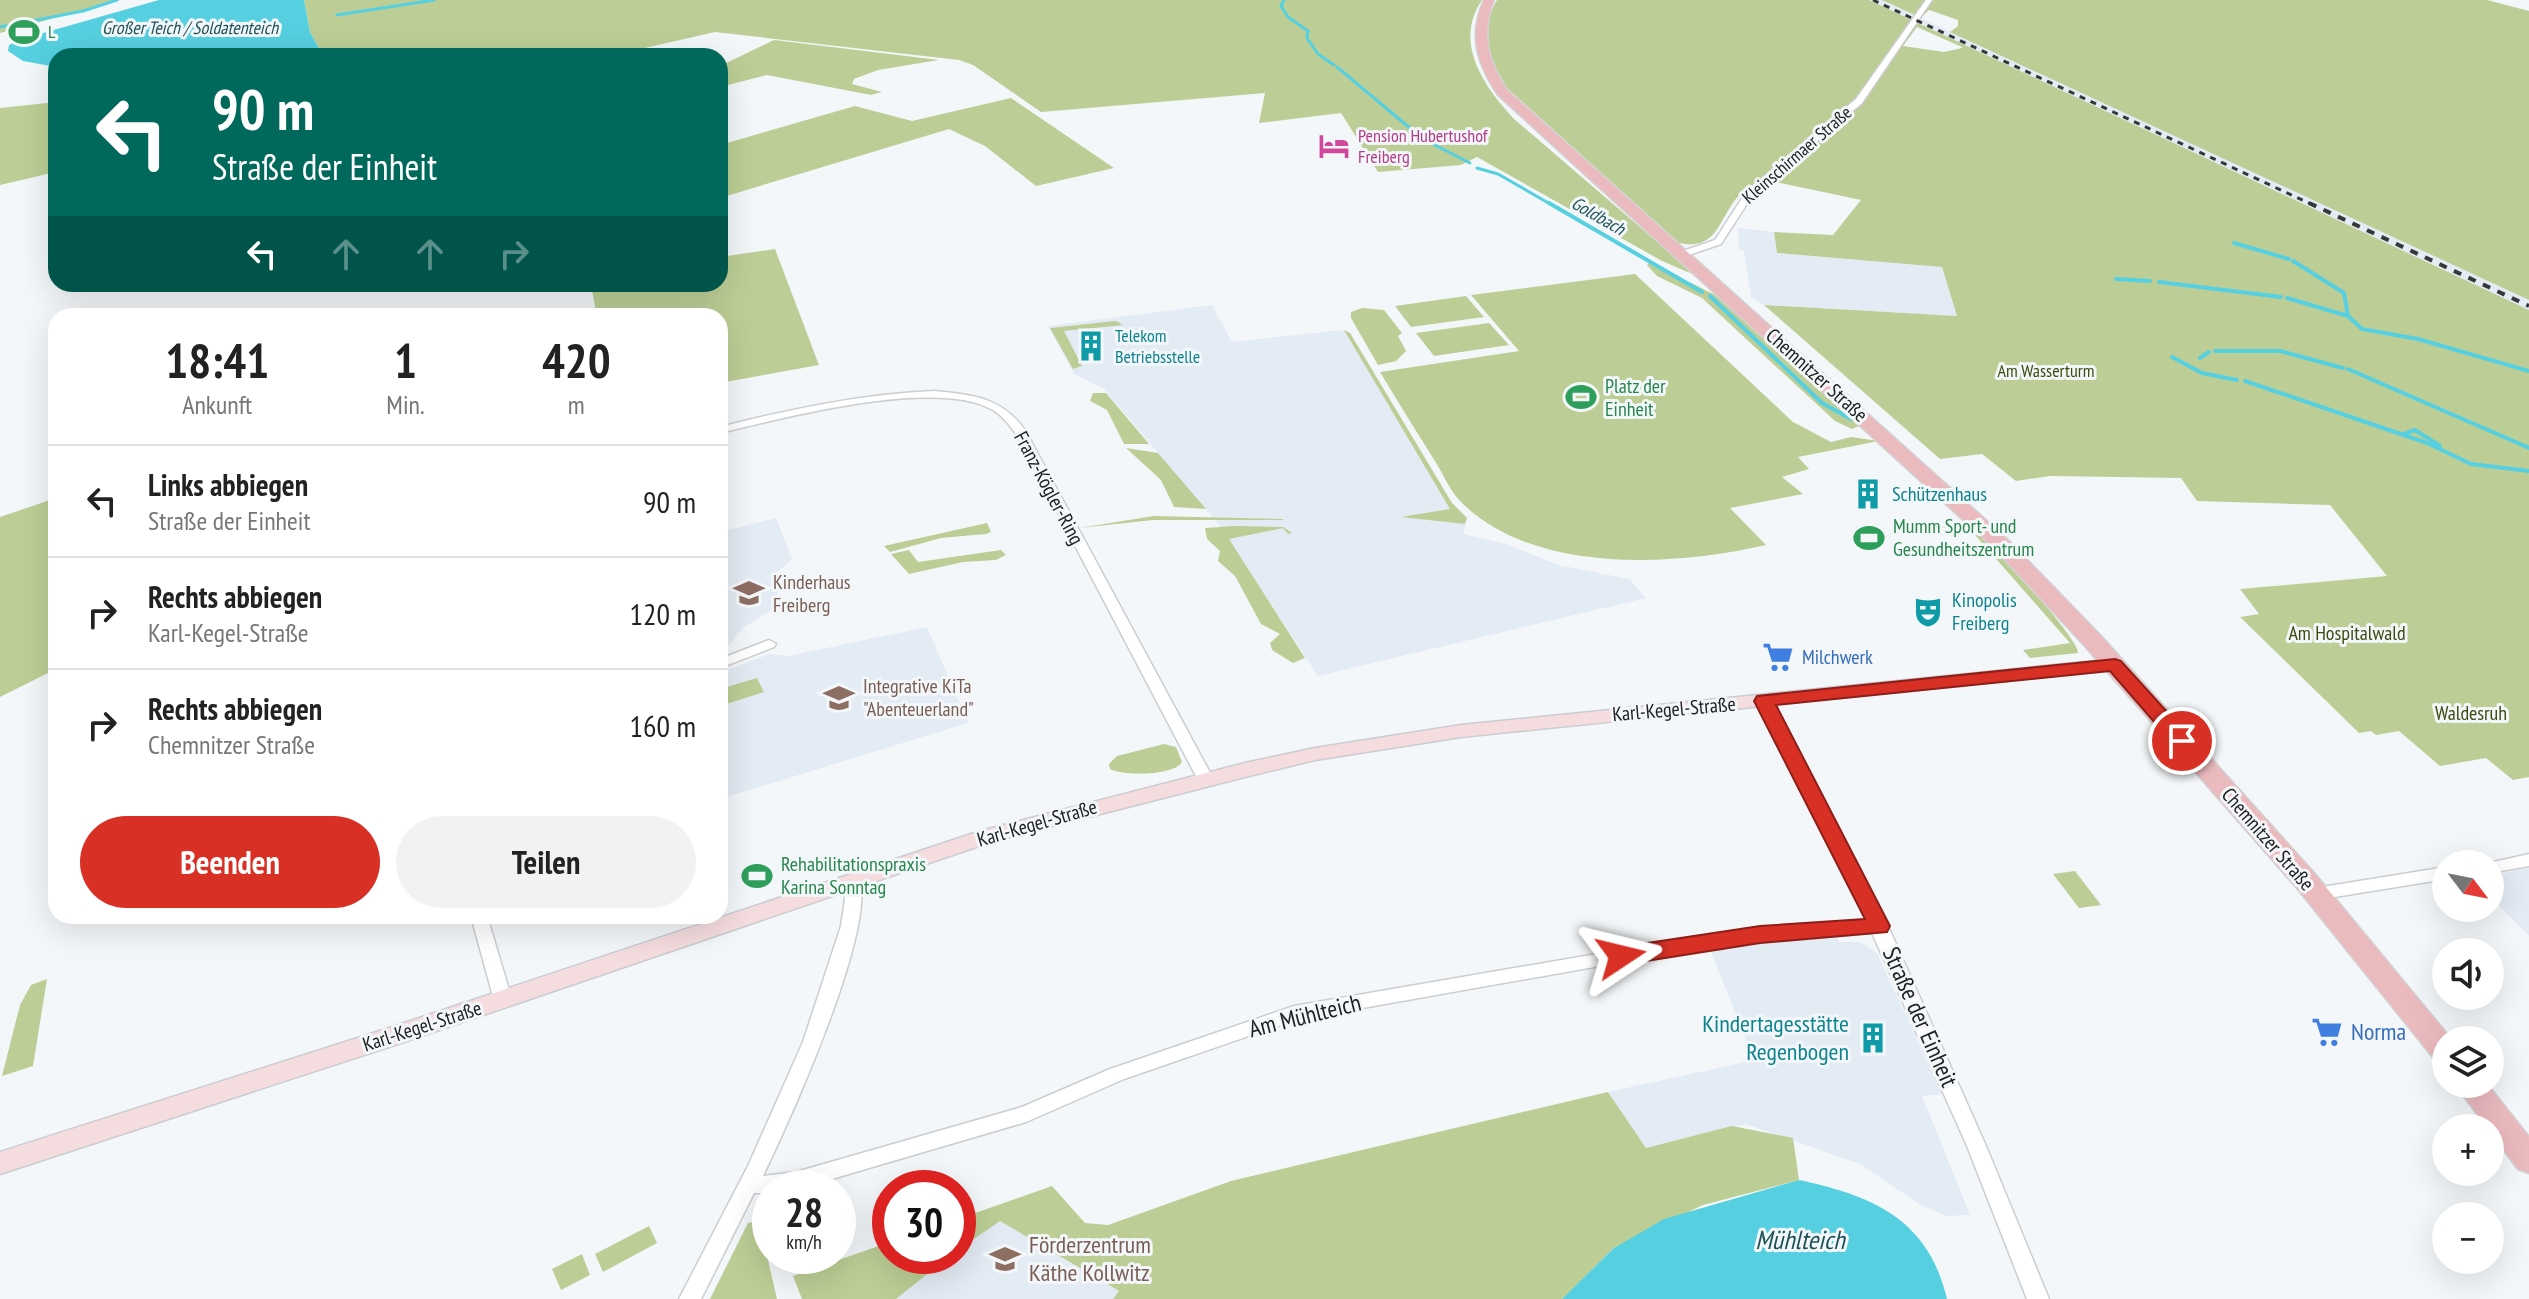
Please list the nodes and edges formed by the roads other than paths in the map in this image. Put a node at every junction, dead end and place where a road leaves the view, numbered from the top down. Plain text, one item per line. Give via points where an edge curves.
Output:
1 (1489, 0) edge
2 (1929, 0) edge
3 (1683, 254) junction
4 (728, 429) edge
5 (769, 644) dead end
6 (728, 661) edge
7 (2115, 665) junction
8 (1764, 701) junction
9 (1206, 780) junction
10 (2529, 860) edge
11 (2504, 864) edge
12 (2432, 875) edge
13 (852, 881) junction
14 (2316, 894) junction
15 (728, 923) edge
16 (481, 924) edge
17 (726, 924) edge
18 (1879, 926) junction
19 (503, 1000) junction
20 (2432, 1036) edge
21 (2481, 1098) edge
22 (2529, 1160) edge
23 (0, 1163) edge
24 (750, 1184) junction
25 (690, 1299) edge
26 (2038, 1299) edge

1 - 3 main road, Chemnitzer Straße via 1478,37 1482,58 1502,92
2 - 3 street, Kleinschirmaer Straße via 1859,101 1749,194 1718,242
3 - 7 main road, Chemnitzer Straße via 1991,534
4 - 9 street, Franz-Kögler-Ring via 919,394 976,399 1007,414
5 - 6 street
7 - 8 street, Karl-Kegel-Straße
7 - 14 main road, Chemnitzer Straße
8 - 9 street, Karl-Kegel-Straße via 1461,731 1328,752
8 - 18 street, Straße der Einheit
9 - 13 street, Karl-Kegel-Straße via 1019,826
10 - 11 street
12 - 14 street
13 - 15 street, Karl-Kegel-Straße
13 - 24 street via 856,898 817,1031
14 - 20 main road, Chemnitzer Straße
16 - 19 street
17 - 19 street, Karl-Kegel-Straße
18 - 24 street, Am Mühlteich via 1701,942 1294,1013 1117,1074 1026,1114 796,1181
18 - 26 street, Straße der Einheit via 1991,1177
19 - 23 street, Karl-Kegel-Straße
21 - 22 main road
24 - 25 street

